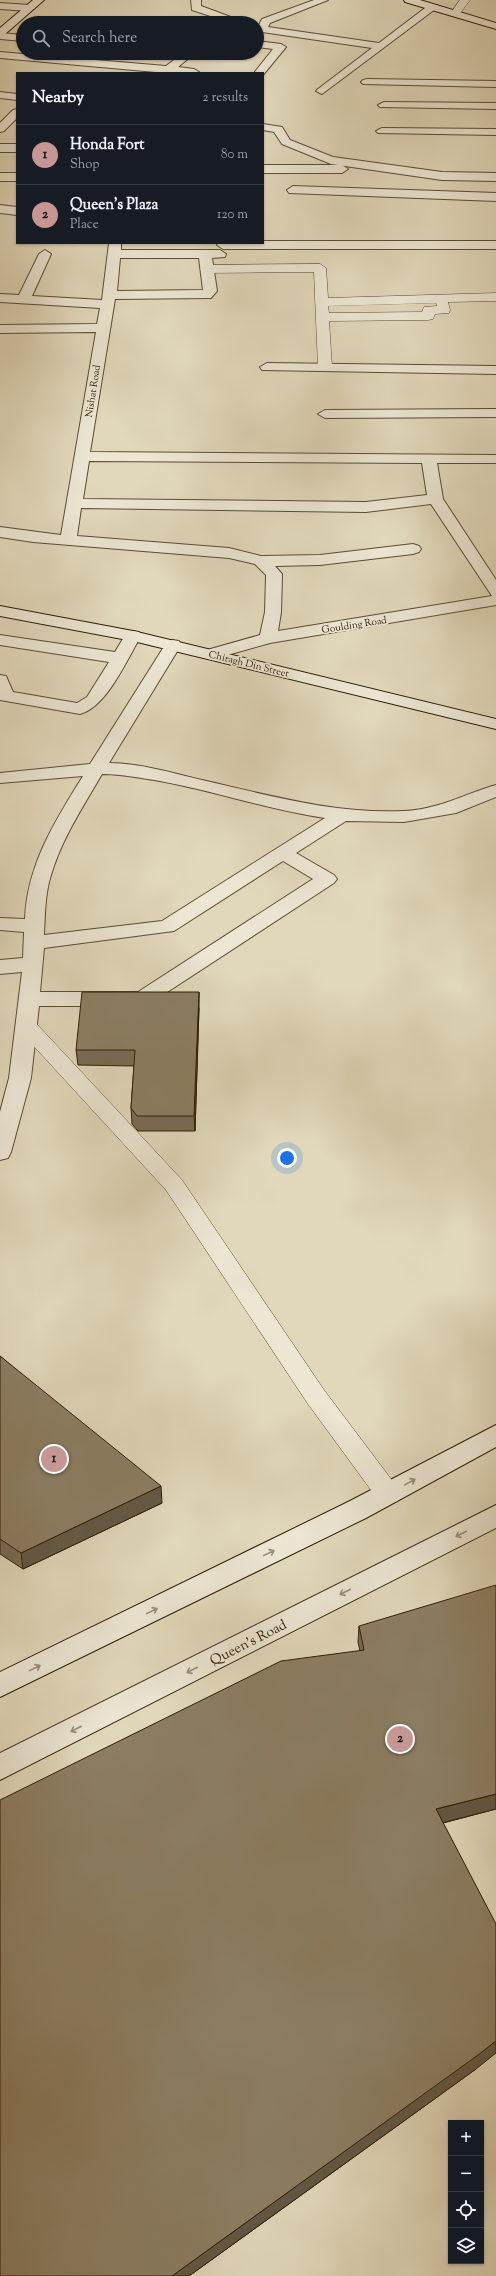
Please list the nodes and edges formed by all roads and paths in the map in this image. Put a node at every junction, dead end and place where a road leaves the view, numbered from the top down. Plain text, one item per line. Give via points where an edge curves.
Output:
1 (39, 0) edge
2 (196, 0) edge
3 (323, 0) edge
4 (409, 0) edge
5 (465, 0) edge
6 (0, 6) edge
7 (434, 7) junction
8 (30, 8) junction
9 (455, 14) junction
10 (24, 16) edge
11 (221, 16) edge
12 (264, 23) edge
13 (16, 25) edge
14 (496, 26) edge
15 (264, 30) edge
16 (0, 35) edge
17 (16, 37) edge
18 (264, 45) edge
19 (380, 46) junction
20 (0, 55) edge
21 (16, 56) edge
22 (57, 60) edge
23 (181, 60) edge
24 (80, 62) joint
25 (168, 70) junction
26 (194, 72) dead end
27 (260, 72) edge
28 (367, 82) dead end
29 (496, 84) edge
30 (322, 91) dead end
31 (0, 95) edge
32 (16, 97) edge
33 (384, 105) dead end
34 (496, 106) edge
35 (16, 113) edge
36 (8, 125) edge
37 (264, 127) edge
38 (382, 131) dead end
39 (496, 132) edge
40 (271, 142) dead end
41 (286, 142) junction
42 (0, 148) edge
43 (16, 148) edge
44 (378, 167) junction
45 (264, 169) edge
46 (0, 177) edge
47 (16, 177) edge
48 (496, 177) edge
49 (293, 190) dead end
50 (496, 197) edge
51 (0, 209) edge
52 (16, 211) edge
53 (223, 244) edge
54 (496, 245) edge
55 (114, 249) edge
56 (45, 254) dead end
57 (205, 254) junction
58 (206, 269) junction
59 (496, 297) edge
60 (0, 298) edge
61 (441, 298) junction
62 (108, 299) junction
63 (23, 300) junction
64 (322, 302) junction
65 (322, 317) junction
66 (103, 328) junction
67 (0, 329) edge
68 (267, 367) dead end
69 (325, 367) junction
70 (496, 370) edge
71 (496, 413) edge
72 (325, 414) dead end
73 (82, 456) junction
74 (429, 458) junction
75 (496, 459) edge
76 (435, 499) junction
77 (74, 503) junction
78 (0, 532) edge
79 (68, 540) junction
80 (413, 549) dead end
81 (261, 561) junction
82 (496, 592) edge
83 (496, 600) edge
84 (1, 613) edge
85 (133, 636) junction
86 (268, 638) junction
87 (0, 640) edge
88 (173, 645) junction
89 (213, 654) junction
90 (119, 658) junction
91 (1, 685) edge
92 (496, 724) edge
93 (96, 770) junction
94 (0, 778) edge
95 (496, 791) edge
96 (342, 815) junction
97 (282, 853) junction
98 (0, 924) edge
99 (34, 935) junction
100 (33, 964) junction
101 (0, 967) edge
102 (29, 999) junction
103 (26, 1025) junction
104 (10, 1079) edge
105 (0, 1152) edge
106 (496, 1435) edge
107 (388, 1494) junction
108 (496, 1516) edge
109 (0, 1685) edge
110 (0, 1767) edge

1 - 8 street
2 - 11 street via 196,8
3 - 12 street
4 - 7 street
5 - 9 lane
6 - 8 street
7 - 9 street
7 - 19 street
8 - 10 street
9 - 14 street
13 - 16 street
15 - 19 street
16 - 17 street
18 - 27 street via 281,47
19 - 30 street
20 - 21 street
22 - 24 street
23 - 25 street
24 - 25 street via 126,61
25 - 26 street
28 - 29 street
31 - 32 street
33 - 34 street
35 - 36 street
37 - 41 street via 278,129
38 - 39 street
40 - 41 street
41 - 44 street via 331,160
42 - 43 street
44 - 45 street via 363,170
44 - 48 street via 442,176
46 - 47 street
49 - 50 street
51 - 52 street
53 - 54 street
53 - 57 street via 222,254
55 - 57 street
55 - 62 street, Nishat Road
56 - 63 street
57 - 58 street
58 - 62 street via 210,291 206,295
58 - 64 lane via 320,268
59 - 61 lane
60 - 63 street
61 - 64 lane
61 - 65 lane via 444,310 429,310 428,316
62 - 63 street
62 - 66 street, Nishat Road
64 - 65 lane
65 - 69 lane
66 - 67 street
66 - 73 street, Nishat Road
68 - 69 street
69 - 70 street
71 - 72 street
73 - 74 street
73 - 77 street, Nishat Road
74 - 75 street
74 - 76 street
76 - 77 street via 366,507
76 - 82 street
77 - 79 street, Nishat Road
78 - 79 street
79 - 81 street via 229,554
80 - 81 street via 320,560
81 - 86 street via 274,574 273,612
83 - 86 street, Goulding Road
84 - 85 street, Chiragh Din Street
85 - 88 street, Chiragh Din Street
85 - 90 street
86 - 89 street, Goulding Road
87 - 90 street
88 - 89 street, Chiragh Din Street
88 - 93 street
89 - 92 street, Chiragh Din Street
90 - 91 street via 94,700 80,709 6,696
93 - 94 street
93 - 96 street via 125,769 164,776 235,795
93 - 99 street via 59,830 41,875 35,907
95 - 96 street via 472,803 427,815 372,819
96 - 97 street
97 - 99 street via 167,927
97 - 102 street via 327,879 142,999
98 - 99 street
99 - 100 street
100 - 101 street
100 - 102 street
102 - 103 street
103 - 104 street
103 - 107 lane via 174,1185 316,1397
104 - 105 street
107 -> 106 street
109 -> 107 street
108 -> 110 street, Queen's Road

